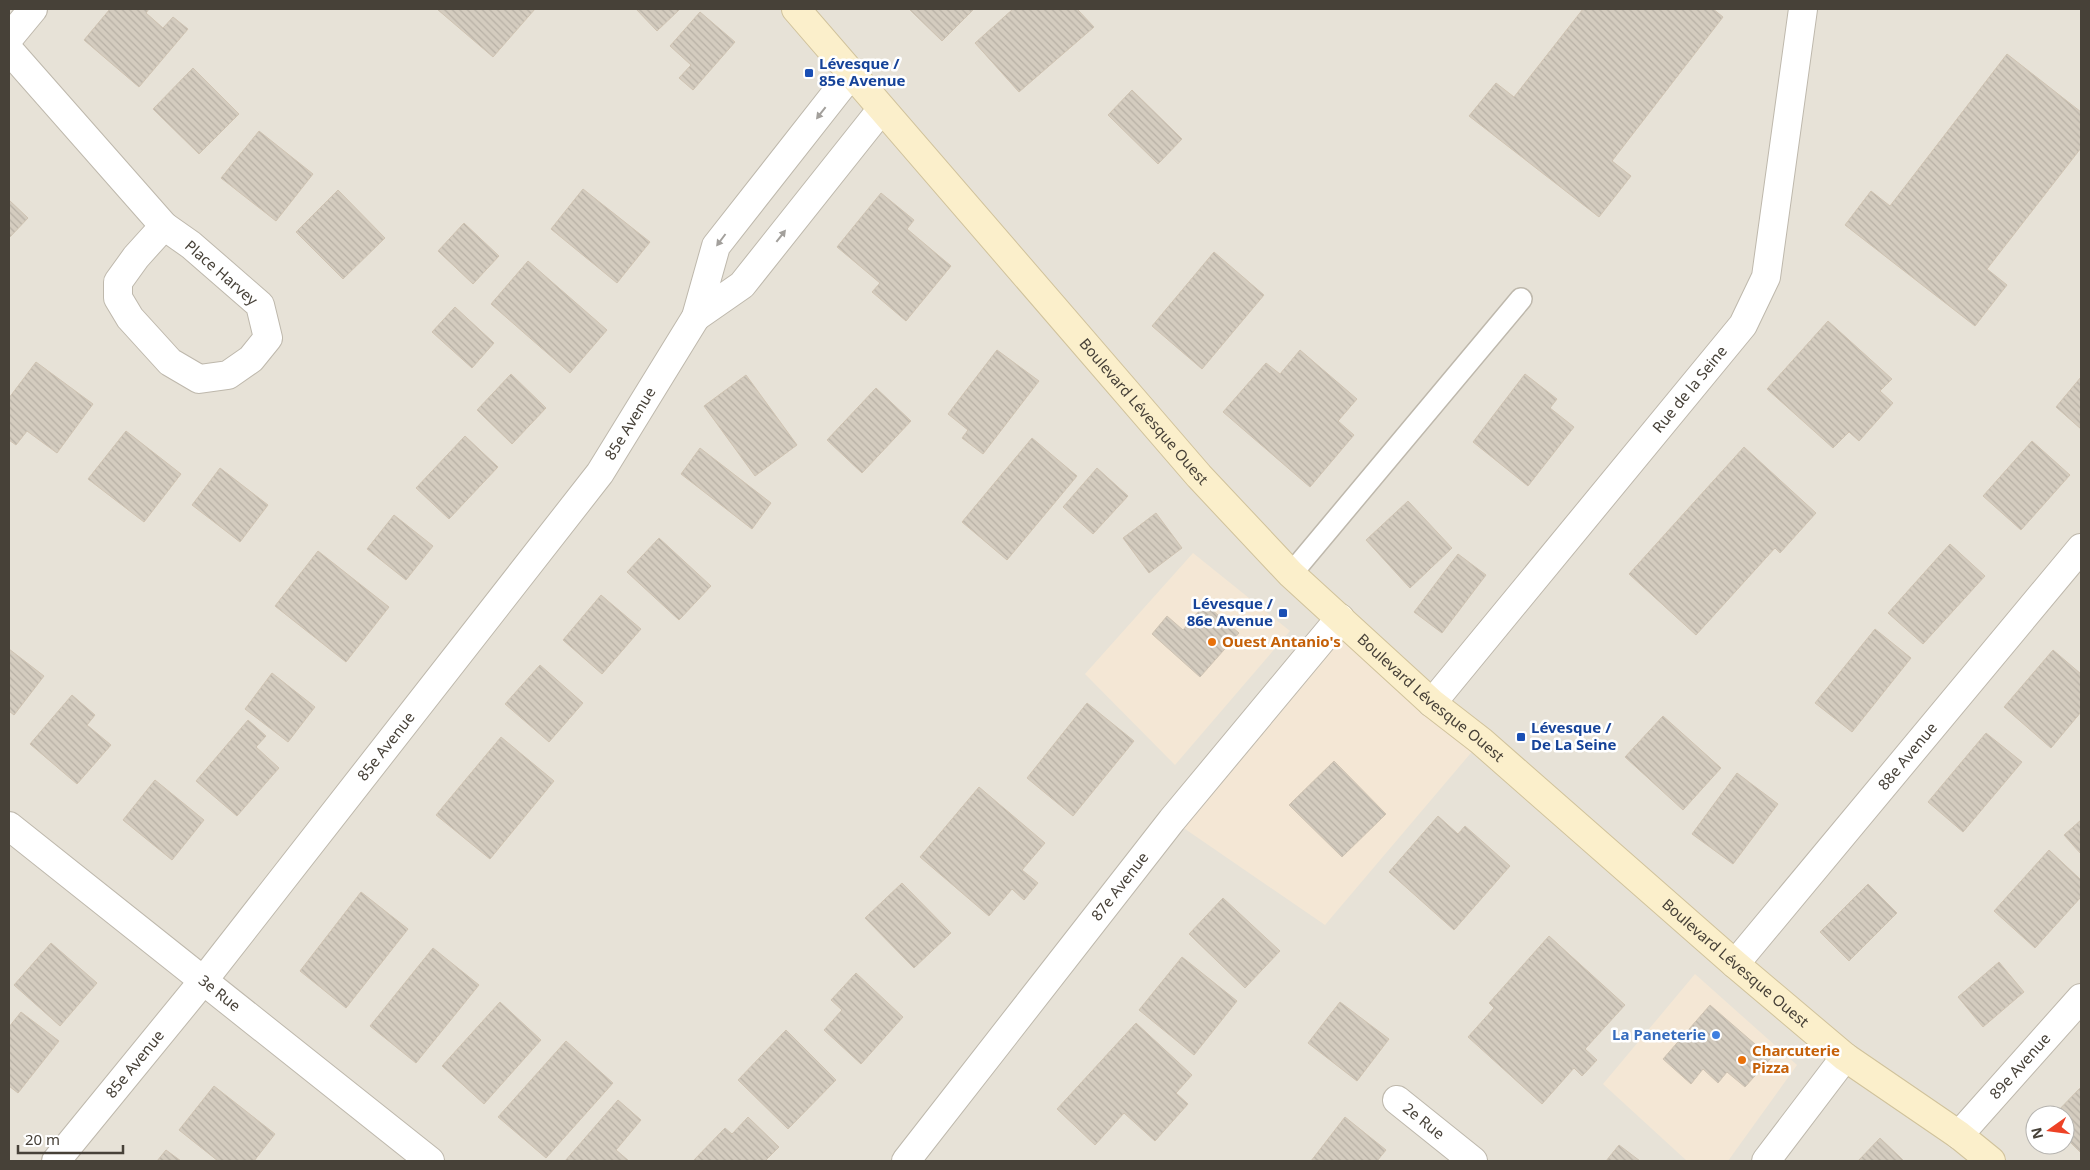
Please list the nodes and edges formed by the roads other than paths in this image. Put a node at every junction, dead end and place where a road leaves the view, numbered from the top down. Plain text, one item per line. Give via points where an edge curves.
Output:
1 (33, 9) edge
2 (796, 9) edge
3 (1803, 9) edge
4 (9, 38) edge
5 (9, 50) edge
6 (851, 74) junction
7 (881, 110) junction
8 (164, 226) junction
9 (1521, 299) dead end
10 (696, 317) junction
11 (2081, 548) edge
12 (1291, 574) junction
13 (1340, 618) junction
14 (1432, 703) junction
15 (9, 826) edge
16 (1735, 964) junction
17 (203, 981) junction
18 (2081, 998) edge
19 (1846, 1057) junction
20 (1397, 1100) dead end
21 (1959, 1135) junction
22 (1468, 1160) edge
23 (56, 1161) edge
24 (430, 1161) edge
25 (906, 1161) edge
26 (1766, 1161) edge
27 (1991, 1161) edge

1 - 4 street
2 - 6 street, Boulevard Lévesque Ouest
3 - 14 street, Rue de la Seine via 1766,277 1743,325
5 - 8 street, Place Harvey
6 - 7 street, Boulevard Lévesque Ouest
6 -> 10 street, 85e Avenue via 716,246
10 -> 7 street, 85e Avenue via 742,284
7 - 12 street, Boulevard Lévesque Ouest via 1199,476
8 - 8 street, Place Harvey via 118,282 118,298 130,318 170,362 199,379 228,375 251,359 268,338 260,305 192,245
9 - 12 lane
10 - 17 street, 85e Avenue via 600,473
11 - 16 street, 88e Avenue
12 - 13 street, Boulevard Lévesque Ouest
13 - 14 street, Boulevard Lévesque Ouest
13 - 25 street, 87e Avenue via 1172,820
14 - 16 street, Boulevard Lévesque Ouest via 1481,741
15 - 17 street, 3e Rue
16 - 19 street, Boulevard Lévesque Ouest
17 - 23 street, 85e Avenue
17 - 24 street, 3e Rue
18 - 21 street, 89e Avenue
19 - 21 street, Boulevard Lévesque Ouest
19 - 26 street
20 - 22 street, 2e Rue
21 - 27 street, Boulevard Lévesque Ouest

